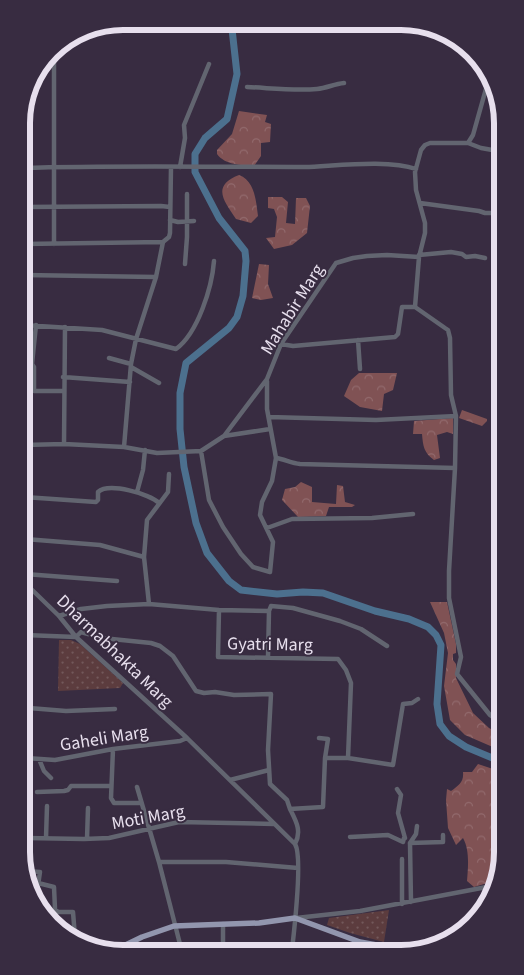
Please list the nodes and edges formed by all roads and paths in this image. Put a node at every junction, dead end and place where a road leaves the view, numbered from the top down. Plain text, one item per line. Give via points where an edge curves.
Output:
1 (54, 61) edge
2 (208, 64) dead end
3 (344, 83) dead end
4 (247, 87) dead end
5 (486, 87) edge
6 (468, 143) junction
7 (494, 150) edge
8 (54, 167) junction
9 (171, 167) junction
10 (182, 167) junction
11 (30, 168) edge
12 (416, 169) junction
13 (187, 194) dead end
14 (420, 203) junction
15 (54, 206) junction
16 (30, 207) edge
17 (170, 207) junction
18 (494, 213) edge
19 (170, 220) junction
20 (194, 221) dead end
21 (187, 222) junction
22 (163, 242) junction
23 (30, 244) edge
24 (54, 244) junction
25 (419, 256) junction
26 (485, 258) dead end
27 (214, 261) dead end
28 (184, 264) dead end
29 (30, 275) edge
30 (156, 277) junction
31 (415, 307) junction
32 (30, 325) edge
33 (36, 325) junction
34 (65, 327) junction
35 (136, 339) junction
36 (358, 340) junction
37 (281, 344) junction
38 (109, 358) dead end
39 (131, 365) junction
40 (360, 369) dead end
41 (63, 377) junction
42 (267, 379) junction
43 (130, 382) junction
44 (159, 383) dead end
45 (63, 391) junction
46 (456, 416) junction
47 (268, 417) junction
48 (270, 429) junction
49 (224, 436) junction
50 (64, 444) junction
51 (30, 445) edge
52 (124, 447) junction
53 (145, 450) junction
54 (199, 452) junction
55 (276, 458) junction
56 (455, 468) junction
57 (169, 474) dead end
58 (136, 492) junction
59 (30, 497) edge
60 (159, 503) junction
61 (413, 514) dead end
62 (267, 528) junction
63 (30, 539) edge
64 (144, 557) junction
65 (30, 574) edge
66 (117, 581) dead end
67 (30, 588) edge
68 (30, 592) edge
69 (34, 592) junction
70 (149, 604) junction
71 (219, 610) junction
72 (270, 611) junction
73 (59, 616) junction
74 (30, 635) edge
75 (76, 637) junction
76 (387, 646) dead end
77 (268, 657) junction
78 (418, 699) dead end
79 (30, 708) edge
80 (115, 710) dead end
81 (494, 718) edge
82 (186, 738) junction
83 (319, 738) dead end
84 (113, 749) junction
85 (30, 758) edge
86 (325, 758) junction
87 (348, 758) junction
88 (38, 759) junction
89 (268, 770) junction
90 (51, 778) dead end
91 (230, 780) junction
92 (111, 786) junction
93 (137, 787) dead end
94 (397, 789) dead end
95 (37, 792) dead end
96 (142, 803) junction
97 (48, 806) dead end
98 (88, 808) dead end
99 (290, 809) junction
100 (274, 824) junction
101 (417, 826) dead end
102 (148, 829) junction
103 (443, 835) dead end
104 (350, 837) dead end
105 (30, 838) edge
106 (46, 838) junction
107 (87, 839) junction
108 (404, 840) junction
109 (410, 843) junction
110 (295, 844) junction
111 (402, 859) dead end
112 (159, 862) junction
113 (298, 868) junction
114 (32, 871) edge
115 (38, 883) junction
116 (487, 887) edge
117 (37, 889) edge
118 (411, 902) junction
119 (402, 904) junction
120 (295, 918) junction
121 (223, 924) junction
122 (174, 926) junction
123 (75, 932) edge
124 (124, 945) edge
125 (180, 945) edge
126 (223, 945) edge
127 (292, 945) edge
128 (377, 945) edge

1 - 8 street
2 - 10 street via 184,125
3 - 4 street via 308,90
5 - 6 street
6 - 7 street
6 - 12 street via 425,145
8 - 9 street
8 - 11 street
8 - 15 street
9 - 10 street
9 - 17 street
10 - 12 street via 400,165
12 - 14 street via 415,184
13 - 21 street
14 - 18 street
14 - 25 street via 425,232
15 - 16 street
15 - 17 street
15 - 24 street
17 - 19 street
19 - 21 street
19 - 22 street via 169,237
20 - 21 street
21 - 28 street
22 - 24 street
22 - 30 street
23 - 24 street
25 - 26 street, Mahabir Marg via 451,252
25 - 31 street
25 - 37 street, Mahabir Marg via 367,256 336,263
27 - 35 street via 199,318 180,346 176,349
29 - 30 street
30 - 35 street
31 - 36 street via 402,307 397,336
31 - 46 street via 448,330
32 - 33 street
33 - 34 street
33 - 45 street via 32,364 34,391
34 - 35 street via 102,330
34 - 41 street
35 - 39 street
36 - 37 street via 294,346
36 - 40 street
37 - 42 street, Mahabir Marg
38 - 39 street
39 - 43 street
39 - 44 street
41 - 43 street
41 - 45 street
42 - 47 street
42 - 49 street, Mahabir Marg
43 - 52 street
45 - 50 street
46 - 47 street via 376,420
46 - 56 street
47 - 48 street
48 - 49 street
48 - 55 street
49 - 54 street, Mahabir Marg
50 - 51 street
50 - 52 street
52 - 53 street
53 - 54 street via 157,453
53 - 58 street
54 - 62 street via 209,500 223,527 253,567 270,572 273,542
55 - 56 street via 300,464
55 - 62 street via 260,515
56 - 81 street via 449,598 461,658 458,674
57 - 60 street via 168,492
58 - 59 street via 104,488 98,492 96,502
58 - 60 street
60 - 64 street via 147,520
61 - 62 street via 292,519
63 - 64 street via 100,545
64 - 70 street
65 - 66 street
67 - 69 street, Dharmabhakta Marg
68 - 69 street
69 - 73 street, Dharmabhakta Marg
70 - 71 street
70 - 73 street via 90,608
71 - 72 street
71 - 77 street, Gyatri Marg via 218,657
72 - 76 street via 271,606 293,608 340,621 361,629
72 - 77 street
73 - 75 street, Dharmabhakta Marg
74 - 75 street
75 - 82 street, Dharmabhakta Marg
75 - 89 street via 81,632 160,646 173,656 196,691 271,694
77 - 87 street, Gyatri Marg via 338,660 346,670 351,685
78 - 87 street via 403,704 393,765
79 - 80 street
82 - 84 street, Gaheli Marg
82 - 91 street, Dharmabhakta Marg
83 - 86 street via 328,739
84 - 88 street, Gaheli Marg via 55,760
84 - 92 street
85 - 88 street, Gaheli Marg
86 - 87 street
86 - 99 street via 323,807
88 - 90 street
89 - 91 street
89 - 99 street via 270,784 287,800
91 - 100 street, Dharmabhakta Marg
92 - 95 street via 71,786 64,791
92 - 96 street via 114,803
93 - 96 street
94 - 108 street via 401,795 398,813
96 - 102 street
97 - 106 street
98 - 107 street
99 - 110 street via 298,826 299,836
100 - 102 street, Moti Marg via 179,822
100 - 110 street, Dharmabhakta Marg
101 - 109 street
102 - 107 street, Moti Marg via 116,837
102 - 112 street
103 - 109 street via 443,842
104 - 108 street via 388,835
105 - 106 street, Moti Marg
106 - 107 street, Moti Marg
108 - 109 street
109 - 118 street
110 - 113 street
111 - 119 street
112 - 113 street via 226,862
112 - 122 street
113 - 120 street
114 - 115 street via 40,872
115 - 117 street
115 - 123 street via 54,888 54,909 73,912
116 - 118 street
118 - 119 street
119 - 120 street
120 - 121 main road
120 - 127 street
120 - 128 main road
121 - 122 main road
121 - 126 street
122 - 124 main road
122 - 125 street

